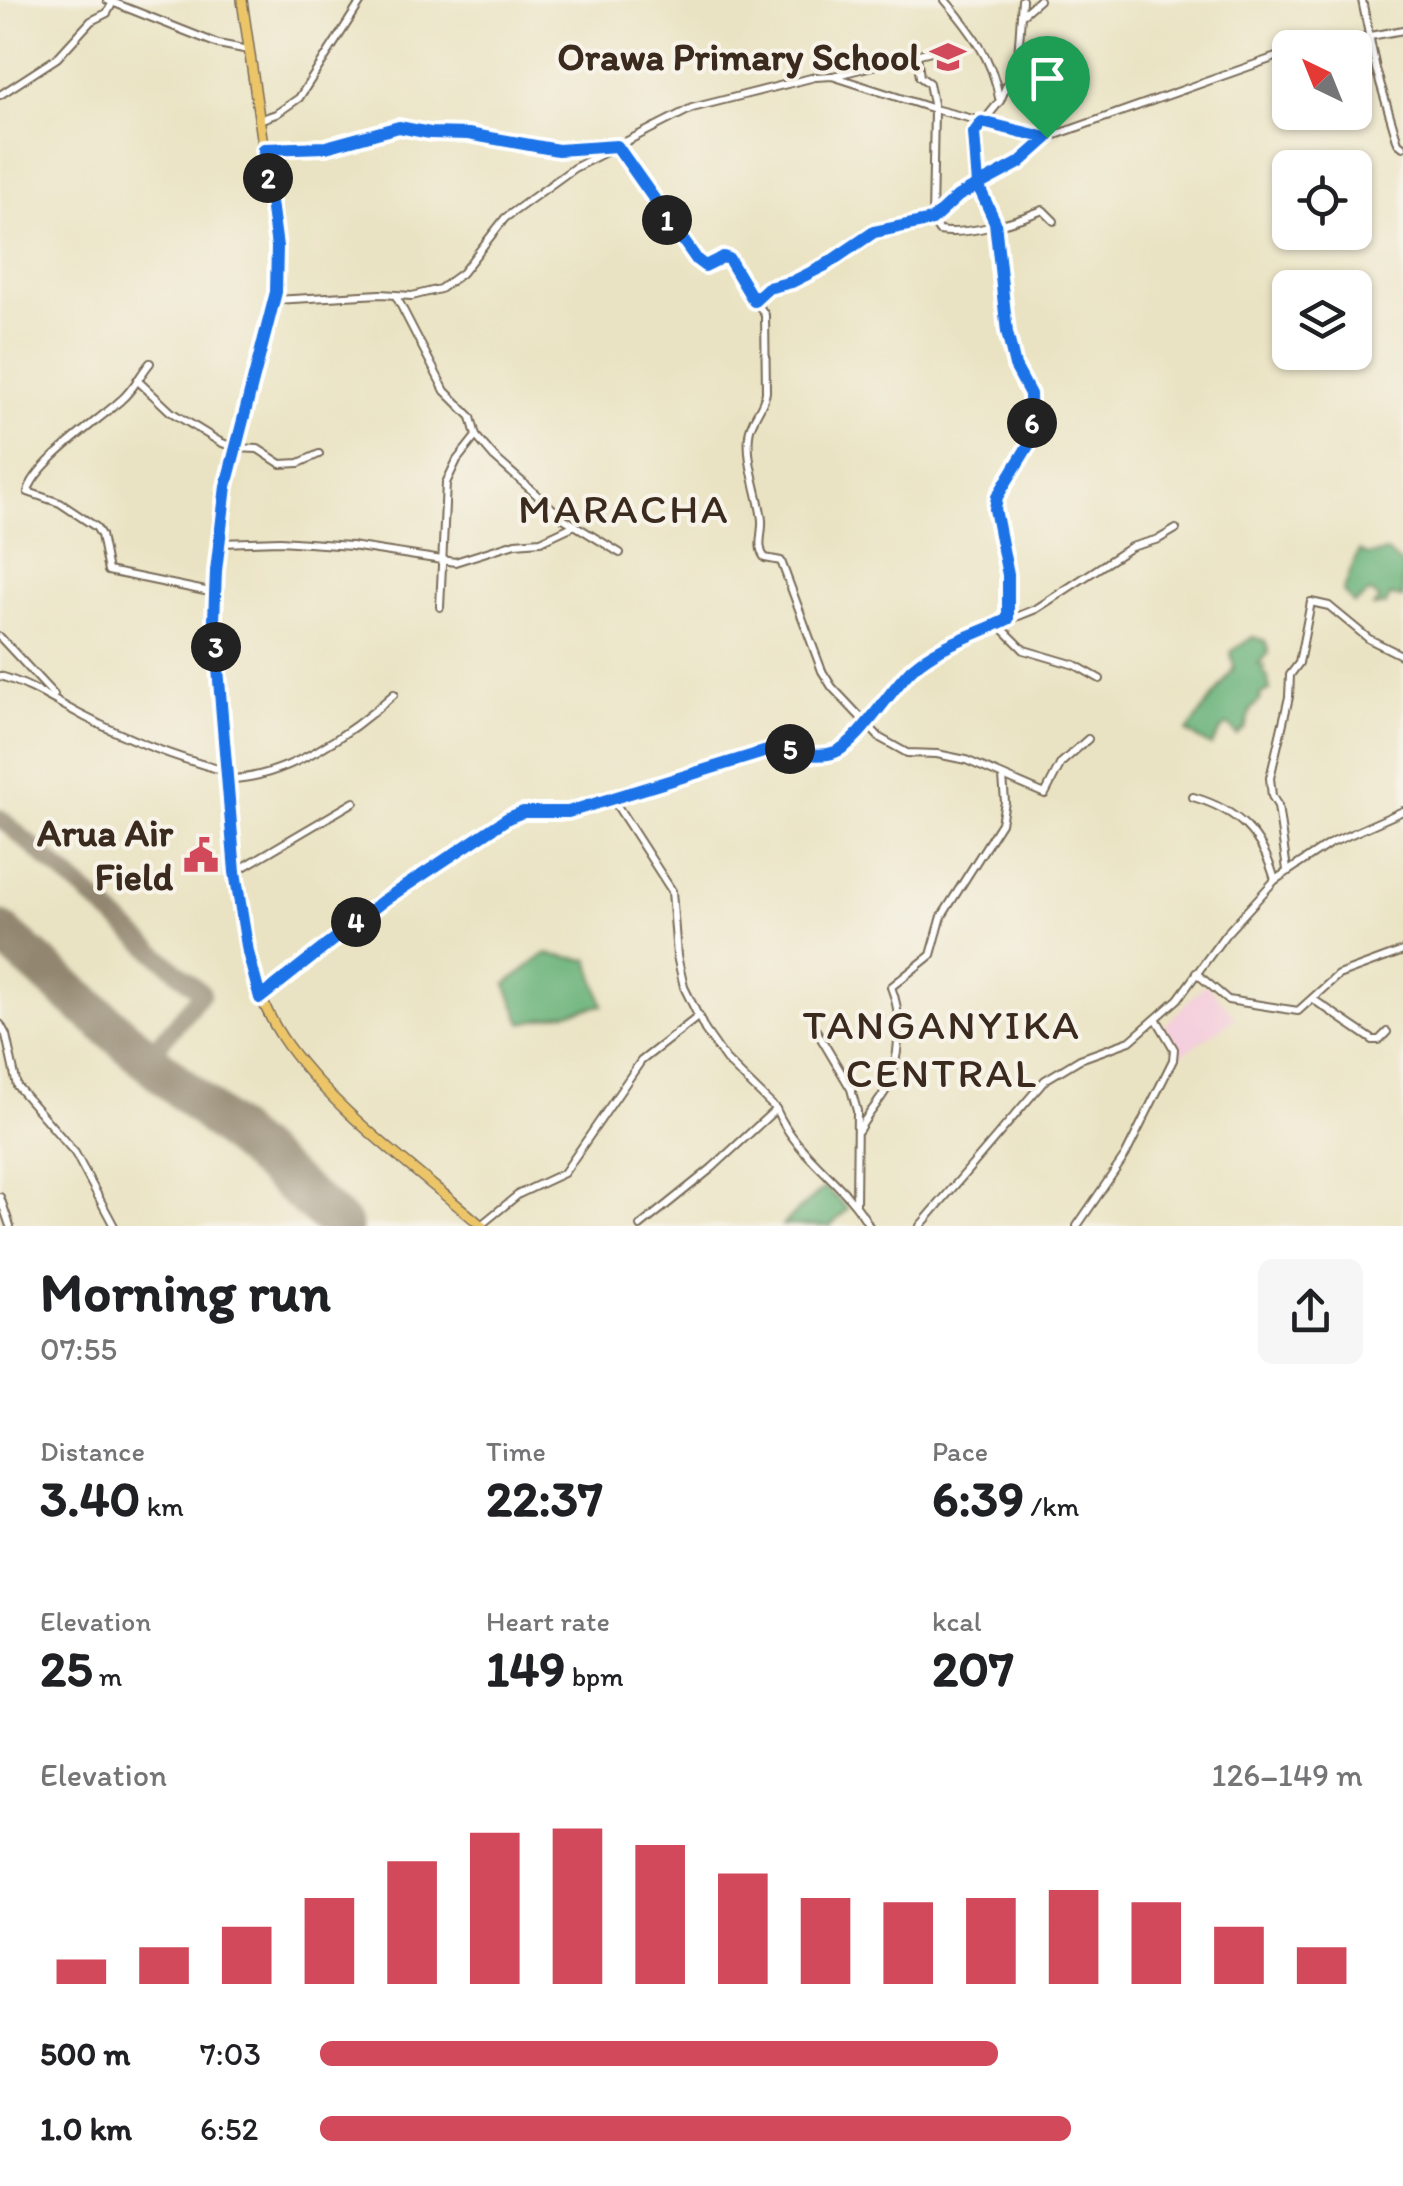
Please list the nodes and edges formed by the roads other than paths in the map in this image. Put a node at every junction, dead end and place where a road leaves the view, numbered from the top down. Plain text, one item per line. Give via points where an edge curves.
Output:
1 (242, 0) edge
2 (362, 0) edge
3 (945, 0) edge
4 (1022, 0) edge
5 (1038, 0) edge
6 (1362, 0) edge
7 (110, 1) edge
8 (1023, 14) junction
9 (1368, 30) edge
10 (1403, 30) edge
11 (1372, 35) edge
12 (943, 48) dead end
13 (1372, 48) edge
14 (249, 50) junction
15 (917, 55) junction
16 (1272, 58) edge
17 (832, 76) junction
18 (0, 95) edge
19 (1000, 101) junction
20 (934, 110) junction
21 (260, 120) junction
22 (982, 122) junction
23 (1047, 138) junction
24 (617, 146) junction
25 (1403, 146) edge
26 (264, 149) junction
27 (978, 185) junction
28 (932, 220) junction
29 (1054, 221) dead end
30 (995, 224) junction
31 (396, 295) junction
32 (275, 300) junction
33 (754, 301) junction
34 (150, 363) dead end
35 (137, 380) junction
36 (476, 436) junction
37 (235, 448) junction
38 (319, 454) dead end
39 (575, 525) junction
40 (1176, 529) dead end
41 (218, 543) junction
42 (620, 553) dead end
43 (441, 561) junction
44 (214, 593) junction
45 (440, 607) dead end
46 (1008, 619) junction
47 (998, 624) junction
48 (0, 637) edge
49 (1403, 656) edge
50 (0, 676) edge
51 (1100, 680) dead end
52 (394, 694) dead end
53 (57, 700) junction
54 (866, 722) junction
55 (1088, 739) dead end
56 (225, 775) junction
57 (1003, 777) junction
58 (1193, 797) dead end
59 (612, 798) junction
60 (354, 802) dead end
61 (1403, 811) edge
62 (1287, 870) junction
63 (235, 872) junction
64 (1274, 880) junction
65 (1403, 951) edge
66 (1196, 973) junction
67 (260, 998) junction
68 (1314, 1000) junction
69 (698, 1016) junction
70 (1156, 1020) junction
71 (0, 1024) edge
72 (816, 1030) dead end
73 (1387, 1032) dead end
74 (776, 1109) junction
75 (859, 1130) junction
76 (0, 1197) edge
77 (856, 1205) junction
78 (10, 1226) edge
79 (114, 1226) edge
80 (481, 1226) edge
81 (640, 1226) edge
82 (868, 1226) edge
83 (920, 1226) edge
84 (1078, 1226) edge

1 - 14 main road
2 - 21 street via 299,98
3 - 19 street via 988,61
4 - 8 street
5 - 8 street
6 - 9 street
7 - 14 street
7 - 18 street via 107,12 56,58
8 - 19 street via 1018,58
10 - 11 street
12 - 15 street
13 - 25 street
14 - 21 main road
15 - 17 street
15 - 20 street
16 - 23 street
17 - 20 street
17 - 24 street via 704,104
19 - 22 street
20 - 22 street
20 - 28 street
21 - 26 main road
22 - 23 street
22 - 27 street via 974,133
23 - 27 street
24 - 26 street via 558,150 399,127 326,147
24 - 31 street via 555,179 504,218 447,285
24 - 33 street via 697,260 705,266 729,259
26 - 32 main road via 277,247
27 - 28 street
27 - 30 street
28 - 30 street via 939,231 954,234
28 - 33 street via 874,232
29 - 30 street via 1043,210
30 - 46 street via 1007,332 1030,394 1033,436 995,509 1008,575
31 - 32 street
31 - 36 street via 445,391 471,416
32 - 37 main road
33 - 54 street via 768,332 766,392 748,442 762,520 760,552 783,564 822,671
34 - 35 street
35 - 37 street via 194,430
35 - 44 street via 52,458 28,492 96,527 108,571
36 - 39 street via 515,478
36 - 43 street via 446,483
37 - 38 street via 258,449 282,464
37 - 41 main road
39 - 42 street
39 - 43 street via 542,542
40 - 46 street via 1131,547 1059,596
41 - 43 street via 350,546
41 - 44 main road
43 - 45 street
44 - 56 main road
46 - 47 street
47 - 51 street via 1024,650
47 - 54 street via 927,657
48 - 53 street
49 - 62 street via 1329,606 1311,602 1270,778
50 - 53 street
52 - 56 street via 298,760 242,779
53 - 56 street
54 - 57 street via 907,754 956,757
54 - 59 street via 838,751 767,751
55 - 57 street via 1061,763 1047,794
56 - 63 main road
57 - 75 street via 1000,822 942,916 931,955 891,987 900,1016 892,1074
58 - 64 street via 1235,815 1261,842
59 - 67 street via 568,812 508,818 383,901
59 - 69 street via 672,892 677,956
60 - 63 street
61 - 62 street
62 - 64 street
63 - 67 main road
64 - 66 street
65 - 68 street via 1338,975
66 - 68 street via 1233,1002 1292,1012
66 - 70 street
67 - 80 main road via 287,1045 321,1084
68 - 73 street via 1374,1040
69 - 74 street via 726,1060
69 - 80 street via 641,1061 564,1173 519,1194
70 - 83 street via 1130,1041 1045,1080
70 - 84 street via 1174,1060 1125,1156
71 - 79 street via 17,1086 75,1153
72 - 75 street via 850,1089
74 - 77 street via 795,1143
74 - 81 street
75 - 77 street
76 - 78 street
77 - 82 street

